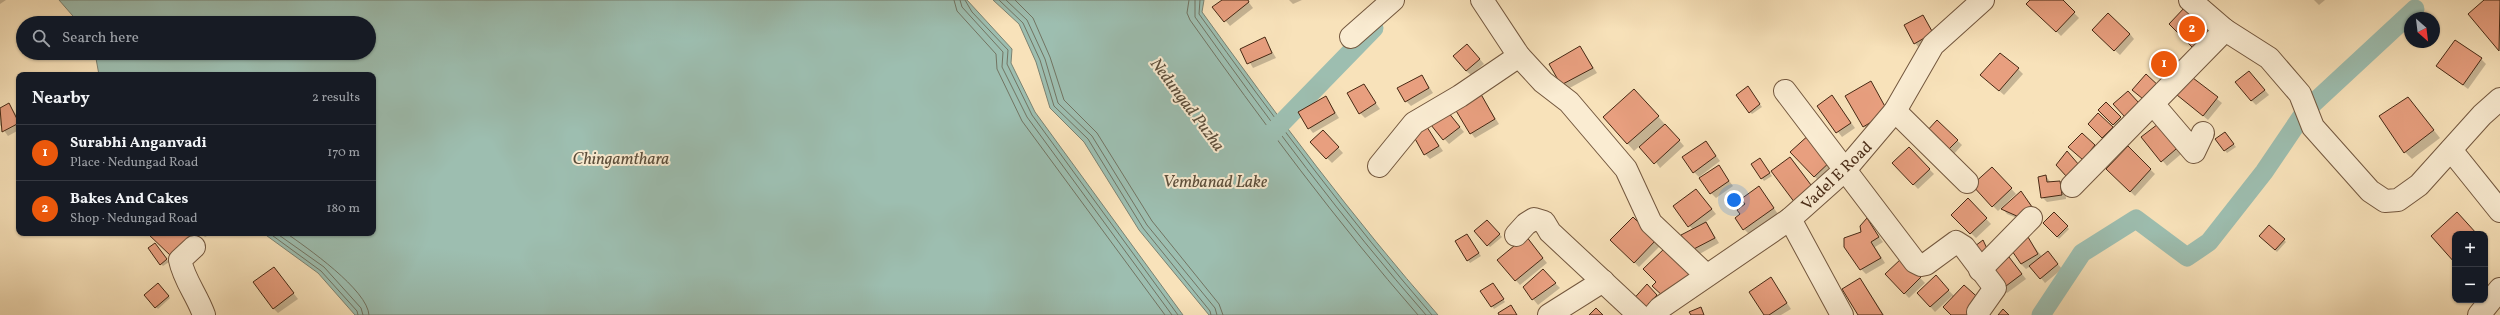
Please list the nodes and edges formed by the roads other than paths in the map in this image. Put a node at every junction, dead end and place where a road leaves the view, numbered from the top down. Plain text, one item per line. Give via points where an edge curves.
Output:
1 (1393, 0) edge
2 (1482, 0) edge
3 (2190, 0) edge
4 (1979, 1) edge
5 (2225, 30) junction
6 (1351, 37) dead end
7 (1519, 56) junction
8 (1785, 91) dead end
9 (2500, 99) edge
10 (2153, 104) junction
11 (1894, 111) junction
12 (2203, 133) dead end
13 (2451, 150) junction
14 (1379, 166) dead end
15 (1846, 170) junction
16 (1967, 182) dead end
17 (2072, 186) dead end
18 (2500, 211) edge
19 (1790, 218) junction
20 (2031, 218) dead end
21 (1516, 235) dead end
22 (194, 247) dead end
23 (1980, 270) junction
24 (1706, 275) junction
25 (1603, 281) junction
26 (2500, 289) edge
27 (1978, 312) dead end
28 (204, 315) edge
29 (1549, 315) edge
30 (1639, 315) edge
31 (1654, 315) edge
32 (1842, 315) edge
33 (2479, 315) edge

1 - 6 street
2 - 7 street
3 - 5 street
4 - 11 street, Vadel E Road via 1932,45
5 - 10 street
5 - 13 street via 2269,58 2300,94 2313,128 2370,191 2384,200 2398,200 2419,185
7 - 14 street via 1414,123
7 - 24 street via 1543,82 1569,102 1589,125 1626,169 1651,223
8 - 15 street
9 - 13 street
10 - 12 street via 2194,152
10 - 17 street
11 - 15 street, Vadel E Road
11 - 16 street
13 - 18 street
15 - 19 street, Vadel E Road
15 - 23 street via 1915,262 1926,264 1956,242 1964,248
19 - 24 street, Vadel E Road
19 - 32 street
20 - 23 street
21 - 25 street via 1534,219 1544,222 1550,232
22 - 28 street via 180,260 184,277 196,295
23 - 27 street via 1995,288
24 - 31 street, Vadel E Road
25 - 29 street
25 - 30 street
26 - 33 street

